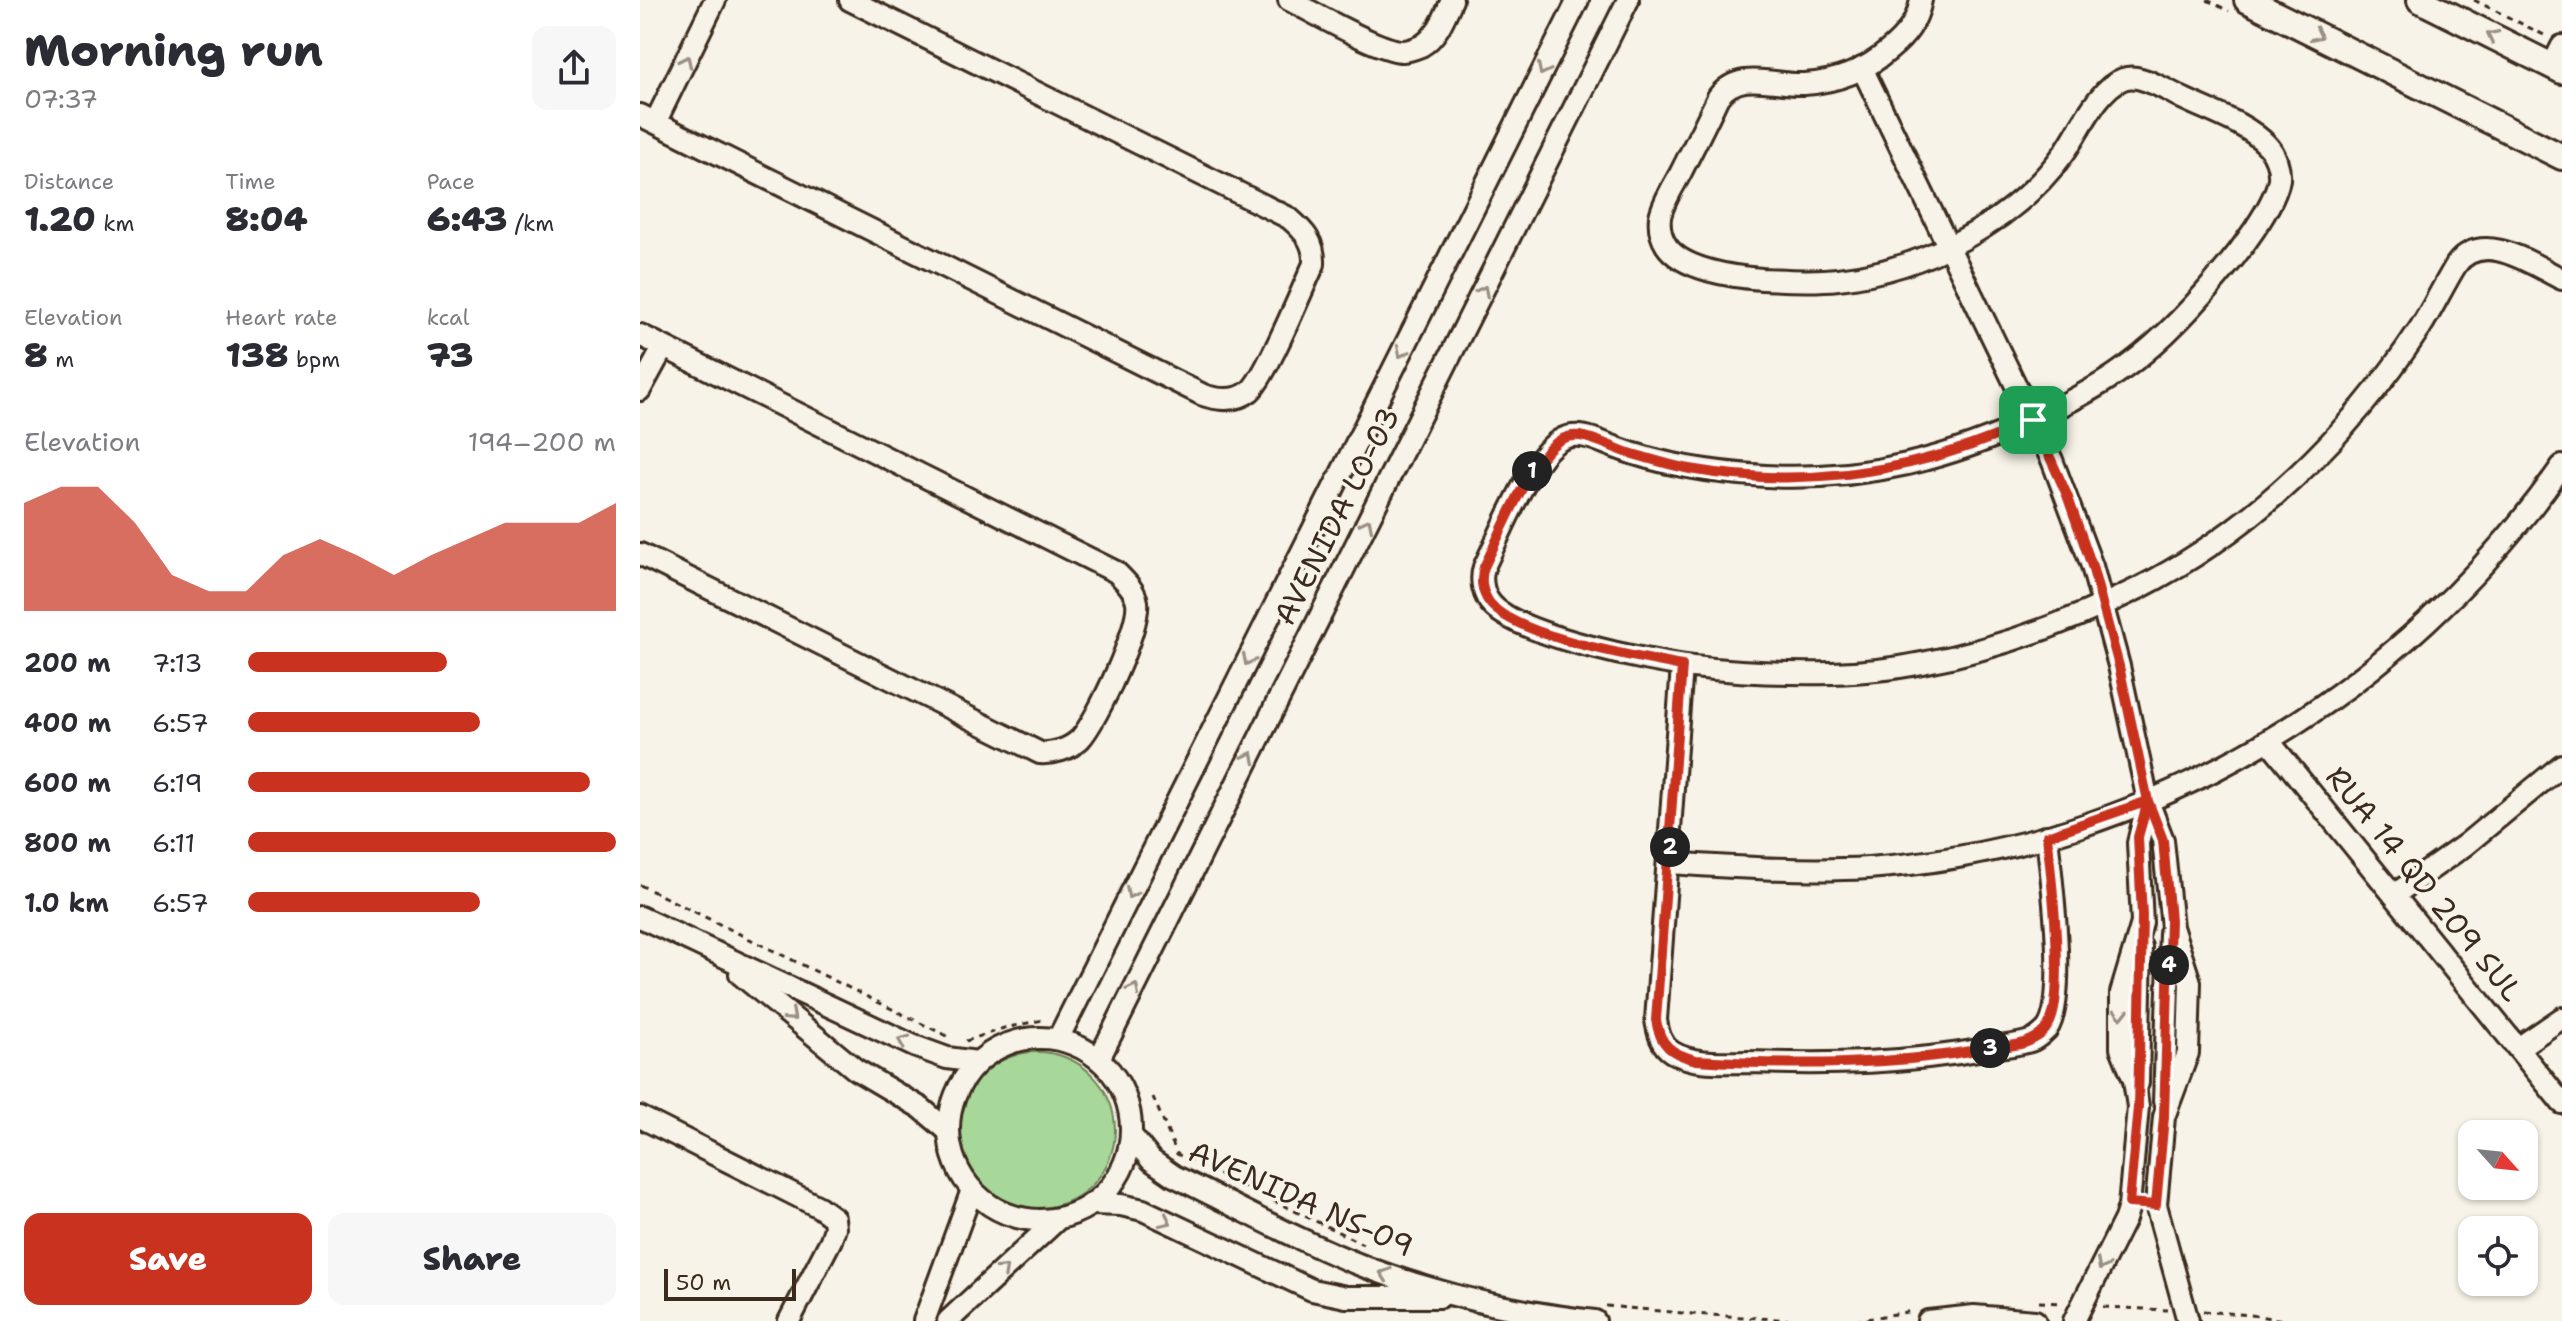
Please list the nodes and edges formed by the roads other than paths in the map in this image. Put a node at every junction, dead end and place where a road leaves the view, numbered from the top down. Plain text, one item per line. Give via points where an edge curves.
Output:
1 (715, 0) edge
2 (850, 0) edge
3 (1289, 0) edge
4 (1452, 0) edge
5 (1578, 0) edge
6 (1628, 0) edge
7 (1921, 0) edge
8 (2247, 0) edge
9 (2420, 0) edge
10 (2556, 55) edge
11 (1862, 68) junction
12 (648, 118) edge
13 (2562, 157) edge
14 (1948, 246) junction
15 (2562, 279) edge
16 (640, 335) edge
17 (663, 348) junction
18 (640, 390) edge
19 (2033, 420) junction
20 (2562, 466) edge
21 (640, 554) edge
22 (2103, 605) junction
23 (1682, 666) junction
24 (2269, 741) junction
25 (2562, 765) edge
26 (2148, 801) junction
27 (2047, 836) junction
28 (1669, 863) junction
29 (2394, 895) junction
30 (640, 917) edge
31 (709, 950) junction
32 (2562, 1018) edge
33 (1058, 1039) junction
34 (2518, 1048) junction
35 (1099, 1059) junction
36 (977, 1062) junction
37 (2562, 1103) edge
38 (640, 1117) edge
39 (948, 1131) junction
40 (1131, 1135) junction
41 (972, 1190) junction
42 (2129, 1203) junction
43 (1091, 1204) junction
44 (2156, 1205) junction
45 (1059, 1218) junction
46 (1460, 1297) junction
47 (1600, 1313) edge
48 (789, 1321) edge
49 (924, 1321) edge
50 (948, 1321) edge
51 (1928, 1321) edge
52 (2035, 1321) edge
53 (2074, 1321) edge
54 (2188, 1321) edge

12 -> 1 street
2 - 12 street via 1302,229 1312,245 1314,264 1251,390 1232,399 1203,395
3 - 4 street via 1369,40 1405,51 1431,37
5 -> 33 street, AVENIDA LO-03
35 -> 6 street, AVENIDA LO-03
7 - 11 street via 1905,35
8 -> 13 main road
10 -> 9 main road
11 - 14 street
11 - 14 street via 1822,82 1747,80 1727,88 1663,207 1666,246 1685,261 1716,272 1806,282 1881,271
14 - 19 street
14 - 19 street via 2031,191 2109,88 2127,77 2143,79 2243,128 2273,150 2279,175 2273,196 2200,299 2117,374
15 - 22 street via 2500,250 2465,255 2386,375 2314,458 2215,542
16 - 17 street
17 - 18 street
17 - 21 street via 1116,572 1134,594 1137,618 1120,665 1083,736 1053,753 1040,753
19 - 22 street via 2081,533
19 - 23 street via 1941,456 1844,475 1691,469 1578,435 1557,442 1534,468 1484,567 1487,598 1528,627
20 - 24 street via 2495,553 2432,618 2347,689
22 - 23 street via 2026,637 1920,664 1834,673
22 - 26 street
23 - 28 street
24 - 26 street
24 - 29 street, RUA 14 QD 209 SUL
25 - 29 street
26 - 27 street
26 -> 42 street via 2138,837 2142,923 2123,980 2121,1006 2121,1048 2138,1107
26 - 44 street via 2163,840 2170,920 2190,982 2188,1053 2164,1117
27 - 28 street via 1963,856 1871,867
27 - 28 street via 2056,1001 2046,1030 2027,1042 1889,1063 1706,1061 1669,1050 1656,1020
29 - 34 street, RUA 14 QD 209 SUL
30 - 31 street
36 -> 31 street via 914,1046
31 -> 39 street via 855,1069 921,1108
32 - 34 street
33 - 35 street
33 - 36 street via 1015,1041
34 - 37 street, RUA 14 QD 209 SUL
35 - 40 street via 1123,1091
36 - 39 street via 957,1090
38 - 48 street via 834,1218 831,1240
39 - 41 street via 956,1165
40 - 43 street via 1117,1177
46 -> 40 street, AVENIDA NS-09 via 1367,1267 1174,1176 1151,1160
41 - 45 street via 1017,1218
41 - 49 street
42 - 44 street
42 -> 53 street
43 - 45 street
43 -> 46 street, AVENIDA NS-09 via 1143,1210 1325,1293
44 - 54 street
50 -> 45 street
46 - 47 street, AVENIDA NS-09 via 1546,1314
51 - 52 street via 1974,1316

